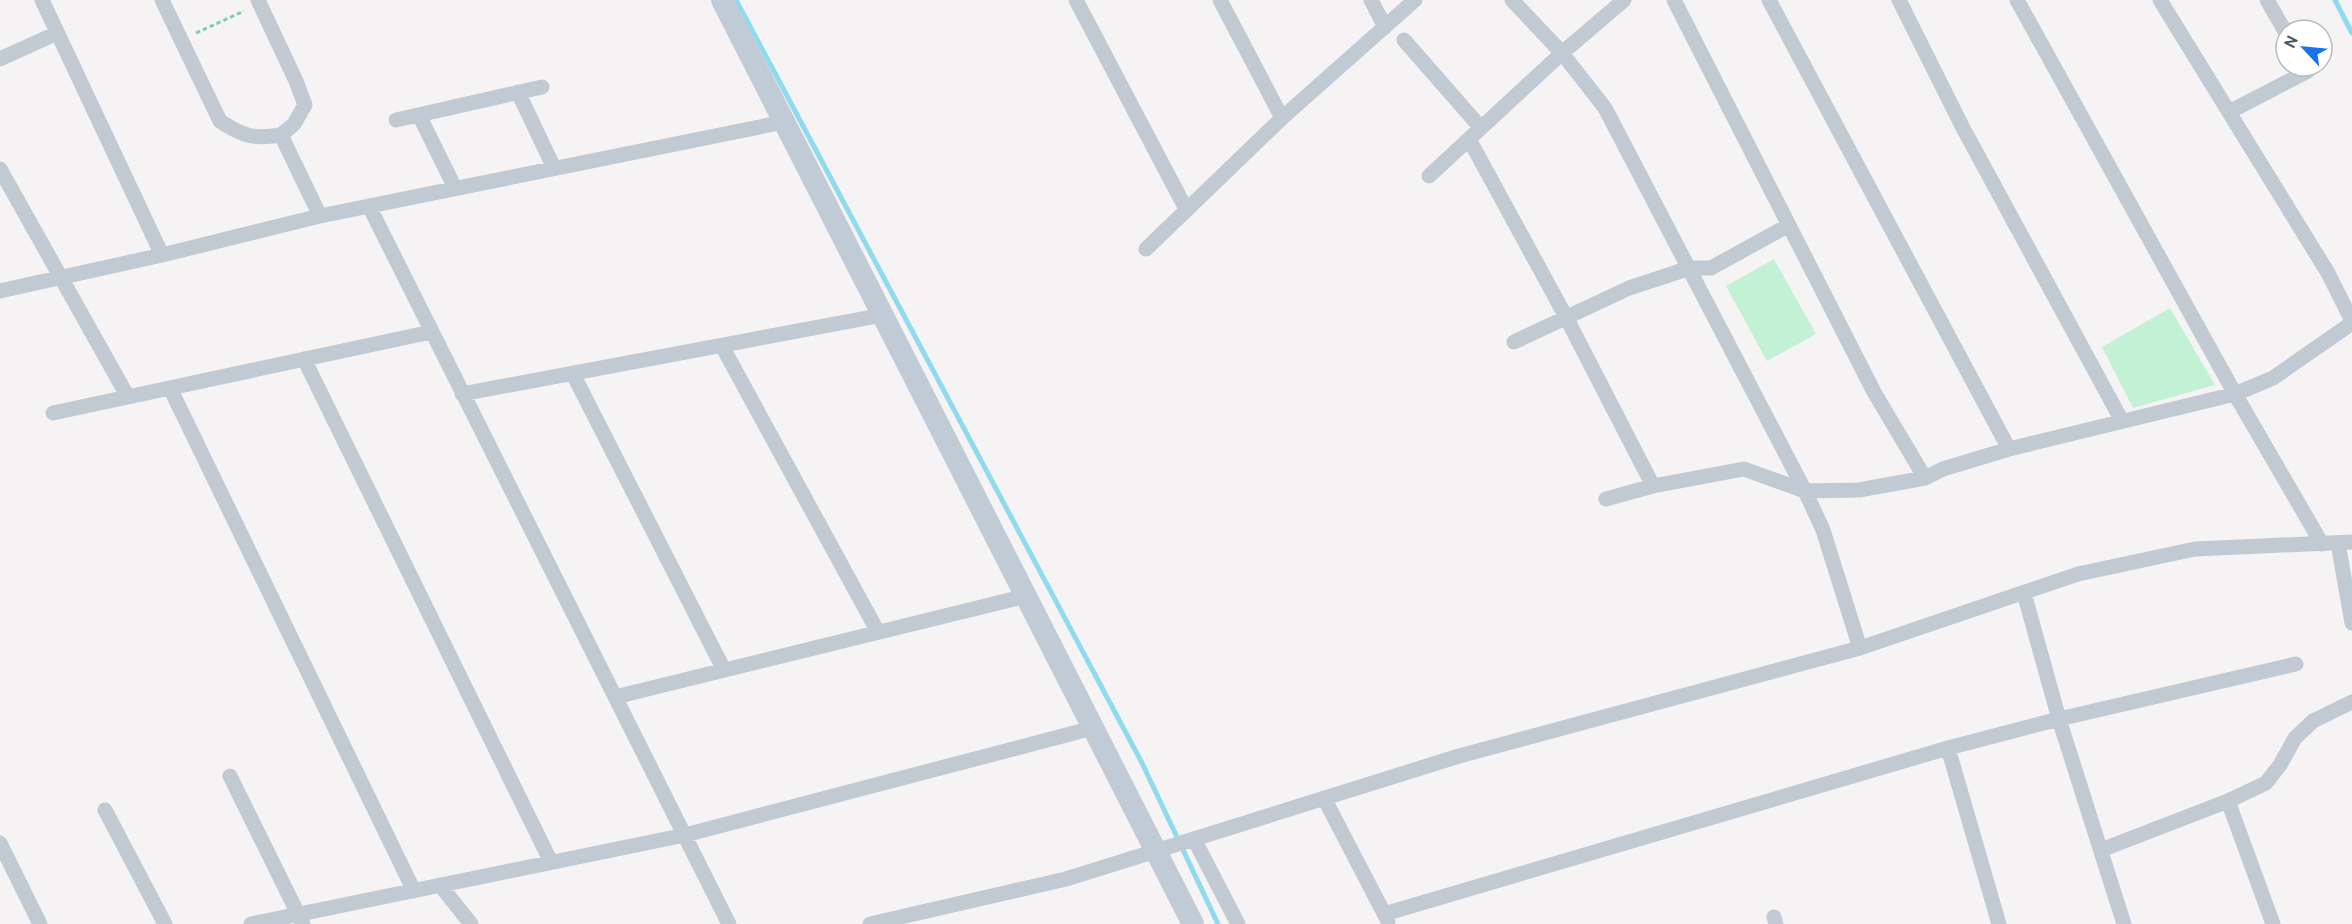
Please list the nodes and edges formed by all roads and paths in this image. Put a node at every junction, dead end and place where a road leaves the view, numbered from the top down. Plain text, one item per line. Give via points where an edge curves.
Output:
1 (42, 0) edge
2 (162, 0) edge
3 (722, 0) edge
4 (1076, 0) edge
5 (1220, 0) edge
6 (1371, 0) edge
7 (1415, 0) edge
8 (1512, 0) edge
9 (1624, 0) edge
10 (1674, 0) edge
11 (1769, 0) edge
12 (1899, 0) edge
13 (2017, 0) edge
14 (2160, 0) edge
15 (2267, 0) edge
16 (259, 2) edge
17 (2277, 18) edge
18 (1385, 27) junction
19 (57, 33) junction
20 (182, 40) junction
21 (1404, 40) dead end
22 (1562, 53) junction
23 (0, 59) edge
24 (2295, 78) edge
25 (542, 87) dead end
26 (518, 92) junction
27 (2229, 112) junction
28 (419, 115) junction
29 (1282, 118) junction
30 (396, 120) dead end
31 (784, 122) junction
32 (1481, 128) junction
33 (281, 135) junction
34 (1469, 139) junction
35 (554, 168) junction
36 (0, 169) edge
37 (1429, 176) dead end
38 (456, 188) junction
39 (369, 206) junction
40 (1186, 209) junction
41 (320, 216) junction
42 (1789, 225) junction
43 (1146, 249) dead end
44 (162, 255) junction
45 (1690, 268) junction
46 (61, 277) junction
47 (0, 291) edge
48 (883, 315) junction
49 (1566, 317) junction
50 (2352, 322) edge
51 (431, 332) junction
52 (1514, 342) dead end
53 (722, 346) junction
54 (304, 359) junction
55 (573, 374) junction
56 (170, 388) junction
57 (462, 394) junction
58 (2235, 394) junction
59 (128, 397) junction
60 (53, 414) dead end
61 (2122, 421) junction
62 (2008, 449) junction
63 (1925, 478) junction
64 (1653, 486) junction
65 (1805, 491) junction
66 (1606, 499) dead end
67 (2345, 543) edge
68 (2322, 544) junction
69 (2024, 593) junction
70 (1026, 596) junction
71 (2352, 623) edge
72 (878, 632) junction
73 (1860, 648) junction
74 (2296, 664) dead end
75 (724, 670) junction
76 (615, 697) junction
77 (2352, 702) edge
78 (2059, 719) junction
79 (1093, 728) junction
80 (1948, 748) junction
81 (231, 776) dead end
82 (1324, 798) junction
83 (2228, 801) junction
84 (105, 810) dead end
85 (685, 835) junction
86 (1194, 839) junction
87 (0, 843) edge
88 (2101, 850) junction
89 (1156, 851) junction
90 (551, 862) junction
91 (440, 885) junction
92 (414, 891) junction
93 (300, 919) edge
94 (1387, 919) edge
95 (40, 924) edge
96 (165, 924) edge
97 (251, 924) edge
98 (471, 924) edge
99 (729, 924) edge
100 (870, 924) edge
101 (1193, 924) edge
102 (1238, 924) edge
103 (1999, 924) edge
104 (2124, 924) edge
105 (2273, 924) edge

1 - 19 street
2 - 20 street
3 - 31 street
4 - 40 street
5 - 29 street
6 - 18 street
7 - 18 street
8 - 22 street
9 - 22 street
10 - 42 street
11 - 62 street
12 - 61 street via 1963,128
13 - 58 street
14 - 27 street
15 - 17 street
16 - 20 path
16 - 33 street via 305,105 294,124
18 - 29 street
19 - 23 street
19 - 44 street
20 - 33 street via 220,121 238,133 258,139
21 - 32 street
22 - 32 street
22 - 45 street via 1605,108
24 - 27 street
25 - 26 street
26 - 28 street
26 - 35 street
27 - 50 street via 2328,273
28 - 30 street
28 - 38 street
29 - 40 street
31 - 35 street
31 - 48 street
32 - 34 street
33 - 41 street
34 - 37 street
34 - 49 street
35 - 38 street
36 - 46 street
38 - 39 street
39 - 41 street
39 - 51 street
40 - 43 street
41 - 44 street
42 - 45 street via 1710,268
42 - 63 street via 1874,392
44 - 46 street
45 - 49 street via 1629,288
45 - 65 street
46 - 47 street
46 - 59 street
48 - 53 street
48 - 70 street
49 - 52 street
49 - 64 street
50 - 58 street via 2273,378
51 - 54 street
51 - 57 street
53 - 55 street
53 - 72 street
54 - 56 street
54 - 90 street
55 - 57 street
55 - 75 street
56 - 59 street
56 - 92 street
57 - 76 street
58 - 61 street
58 - 68 street
59 - 60 street
61 - 62 street
62 - 63 street
63 - 65 street via 1859,489
64 - 65 street via 1744,469
64 - 66 street
65 - 73 street via 1823,530
67 - 68 street
67 - 71 street
68 - 69 street via 2194,549 2078,574
69 - 73 street
69 - 78 street
70 - 72 street
70 - 79 street
72 - 75 street
73 - 82 street via 1459,756
74 - 78 street
75 - 76 street
76 - 85 street
77 - 83 street via 2313,721 2295,738 2266,783
78 - 80 street
78 - 88 street
79 - 85 street
79 - 89 street
80 - 94 street
80 - 103 street
81 - 93 street
82 - 86 street
82 - 94 street
83 - 88 street
83 - 105 street
84 - 96 street
85 - 90 street
85 - 99 street
86 - 89 street
86 - 102 street
87 - 95 street
88 - 104 street
89 - 100 street via 1066,879
89 - 101 street
90 - 91 street
91 - 92 street
91 - 98 street
92 - 93 street
93 - 97 street

